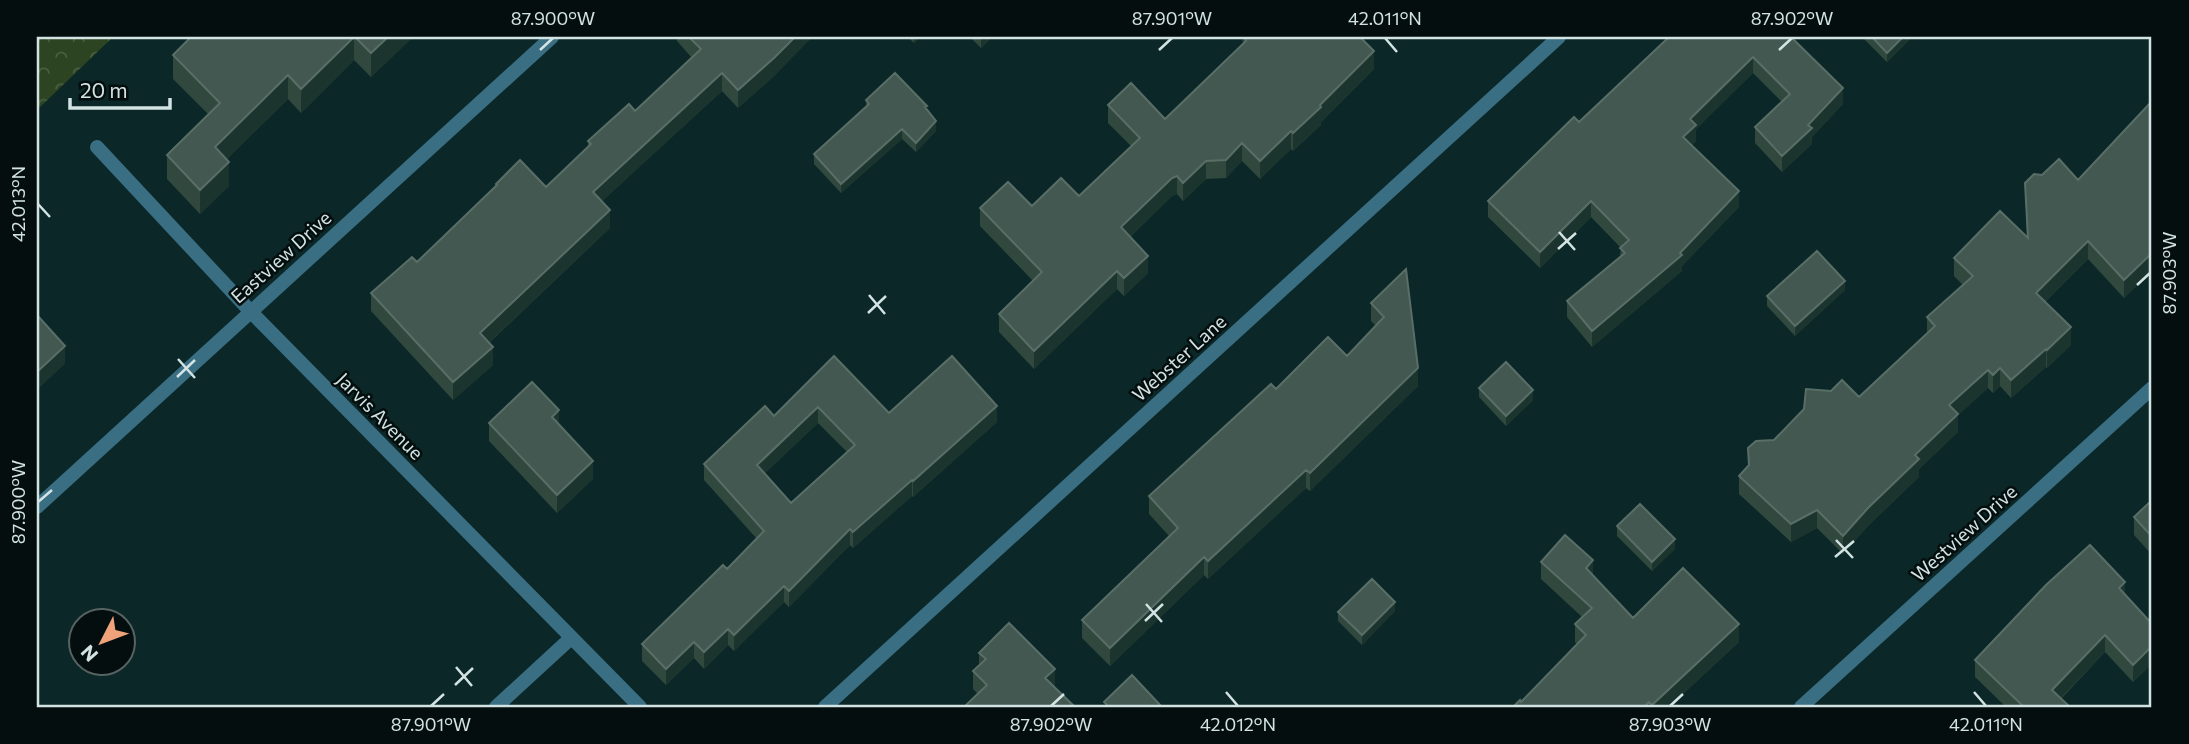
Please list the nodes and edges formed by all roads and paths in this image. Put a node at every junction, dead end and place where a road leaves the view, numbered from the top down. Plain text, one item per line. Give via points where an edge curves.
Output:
1 (552, 37) edge
2 (1559, 37) edge
3 (97, 147) dead end
4 (251, 312) junction
5 (2152, 388) edge
6 (37, 507) edge
7 (571, 638) junction
8 (496, 707) edge
9 (640, 707) edge
10 (825, 707) edge
11 (1801, 707) edge

1 - 4 street, Eastview Drive
2 - 10 street, Webster Lane
3 - 4 street, Jarvis Avenue
4 - 6 street, Eastview Drive
4 - 7 street, Jarvis Avenue
5 - 11 street, Westview Drive
7 - 8 street
7 - 9 street, Jarvis Avenue

